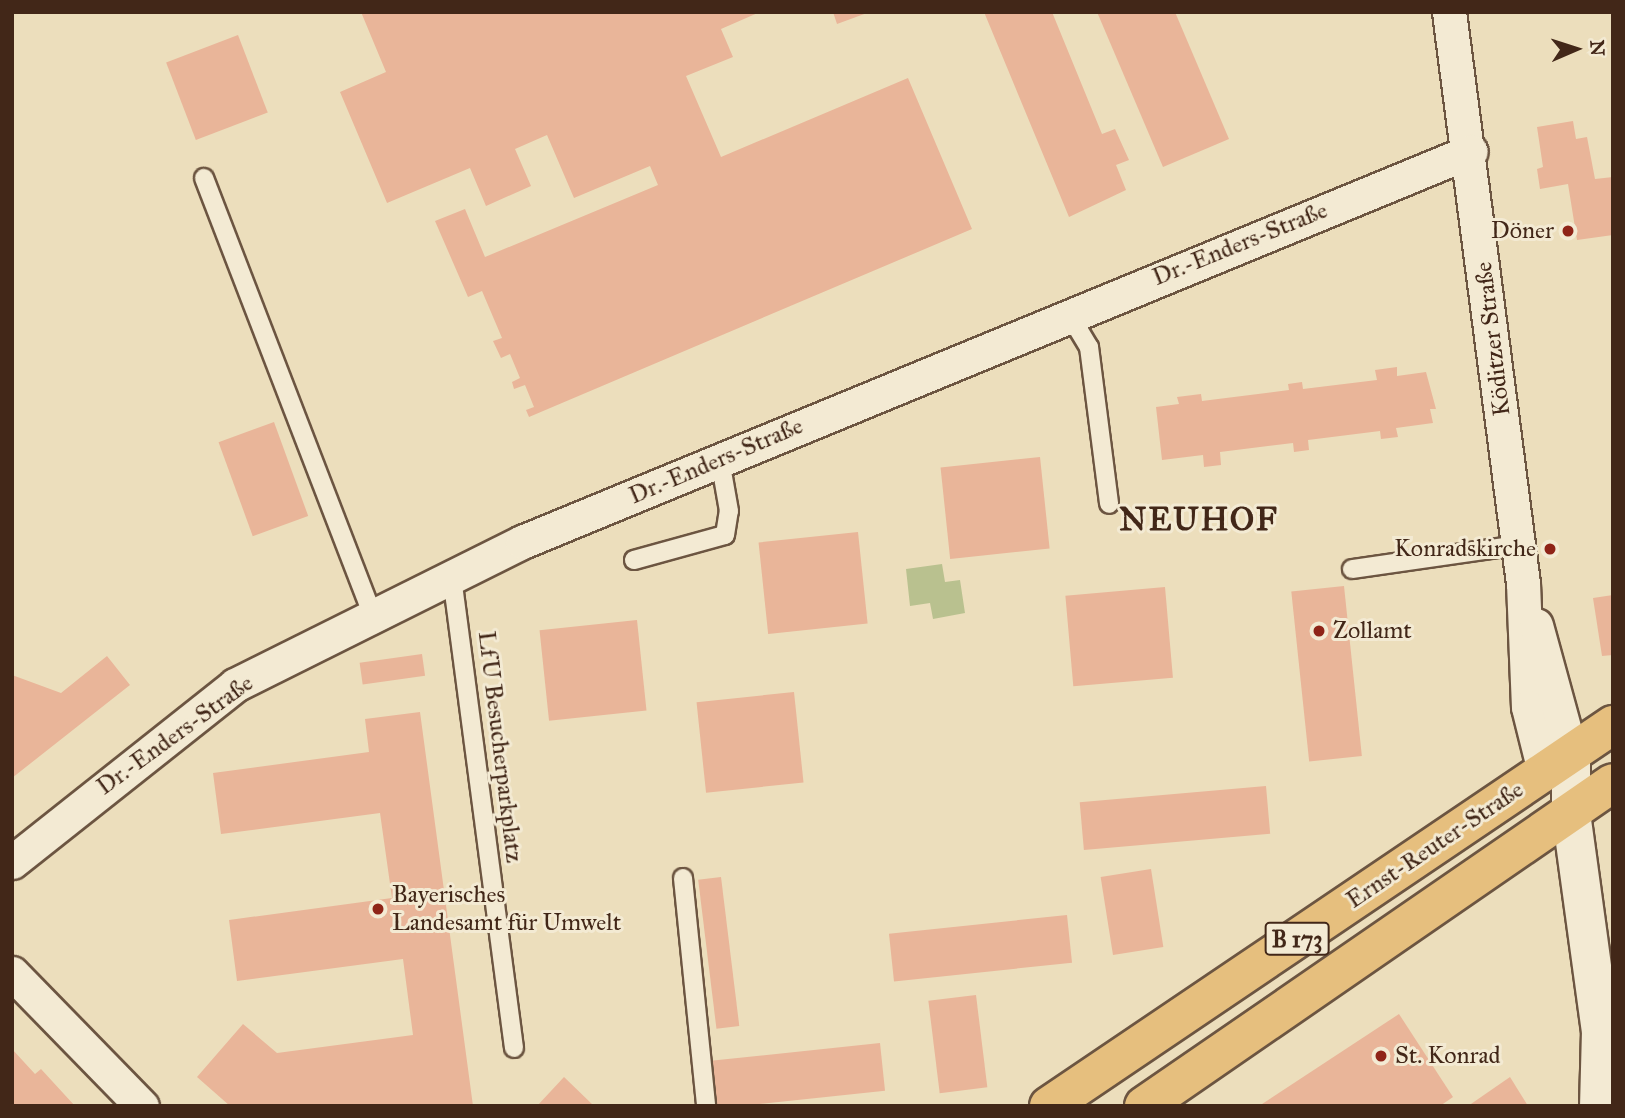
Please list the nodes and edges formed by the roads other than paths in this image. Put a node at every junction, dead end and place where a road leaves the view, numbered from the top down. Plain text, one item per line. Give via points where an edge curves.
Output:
1 (1449, 12) edge
2 (1471, 151) junction
3 (204, 178) dead end
4 (1069, 314) junction
5 (720, 460) junction
6 (1109, 504) dead end
7 (1518, 545) junction
8 (634, 560) dead end
9 (1352, 569) dead end
10 (452, 577) junction
11 (373, 616) junction
12 (1613, 725) edge
13 (1557, 762) junction
14 (1613, 783) edge
15 (1571, 813) junction
16 (12, 862) edge
17 (683, 878) dead end
18 (12, 973) edge
19 (514, 1048) dead end
20 (142, 1106) edge
21 (706, 1106) edge
22 (1049, 1106) edge
23 (1144, 1106) edge
24 (1599, 1106) edge

1 - 2 street, Köditzer Straße
2 - 4 street, Dr.-Enders-Straße
2 - 7 street, Köditzer Straße
3 - 11 lane
4 - 5 street, Dr.-Enders-Straße
4 - 6 lane via 1089,347
5 - 8 lane via 729,511 725,535
5 - 10 street, Dr.-Enders-Straße
7 - 9 lane
7 - 13 street, Köditzer Straße
10 - 11 street, Dr.-Enders-Straße
10 - 19 lane, LfU Besucherparkplatz
11 - 16 street, Dr.-Enders-Straße via 235,685
12 - 13 main road, Ernst-Reuter-Straße / B 173
13 - 15 street
13 - 22 main road, Ernst-Reuter-Straße / B 173
14 - 15 main road, Ernst-Reuter-Straße / B 173
15 - 23 main road, Ernst-Reuter-Straße / B 173
15 - 24 street via 1601,1031
17 - 21 lane
18 - 20 street

